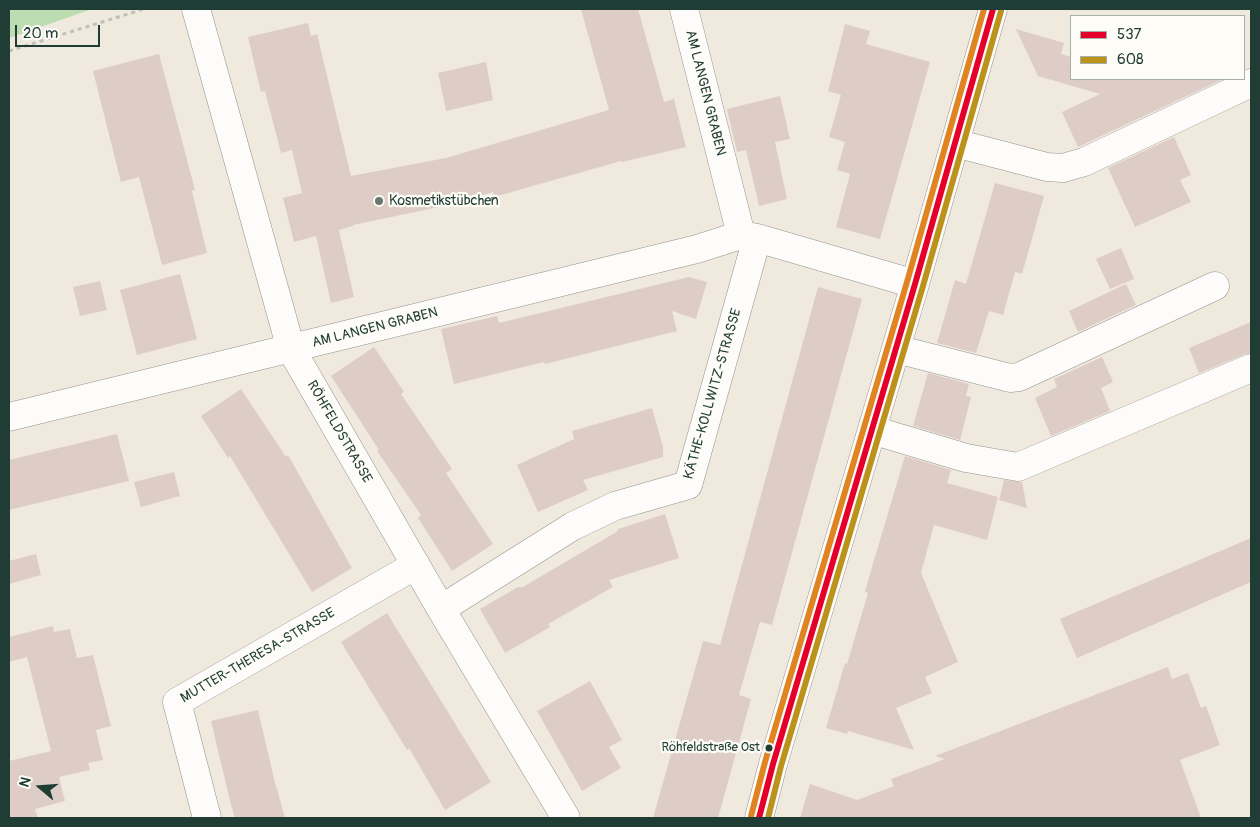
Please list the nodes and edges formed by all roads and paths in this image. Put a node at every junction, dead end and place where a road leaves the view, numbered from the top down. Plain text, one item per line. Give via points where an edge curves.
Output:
1 (144, 9) edge
2 (196, 9) edge
3 (684, 9) edge
4 (993, 9) edge
5 (9, 51) edge
6 (1251, 82) edge
7 (955, 143) junction
8 (749, 236) junction
9 (915, 284) junction
10 (1215, 286) dead end
11 (291, 349) junction
12 (896, 350) junction
13 (1251, 368) edge
14 (9, 417) edge
15 (872, 430) junction
16 (416, 565) junction
17 (441, 609) junction
18 (207, 818) edge
19 (566, 818) edge
20 (760, 818) edge

1 - 5 path
2 - 11 street, RÖHFELDSTRASSE
3 - 8 street, AM LANGEN GRABEN
4 - 7 street
6 - 7 street via 1084,162 1063,168 1046,167
7 - 9 street
8 - 9 street
8 - 11 street, AM LANGEN GRABEN
8 - 17 street, KÄTHE-KOLLWITZ-STRASSE via 688,485 615,506 573,526
9 - 12 street
10 - 12 street via 1019,377 1010,378
11 - 14 street, AM LANGEN GRABEN
11 - 16 street, RÖHFELDSTRASSE
12 - 15 street
13 - 15 street via 1018,467 966,458
15 - 20 street
16 - 17 street, RÖHFELDSTRASSE
16 - 18 street, MUTTER-THERESA-STRASSE via 177,702
17 - 19 street, RÖHFELDSTRASSE

